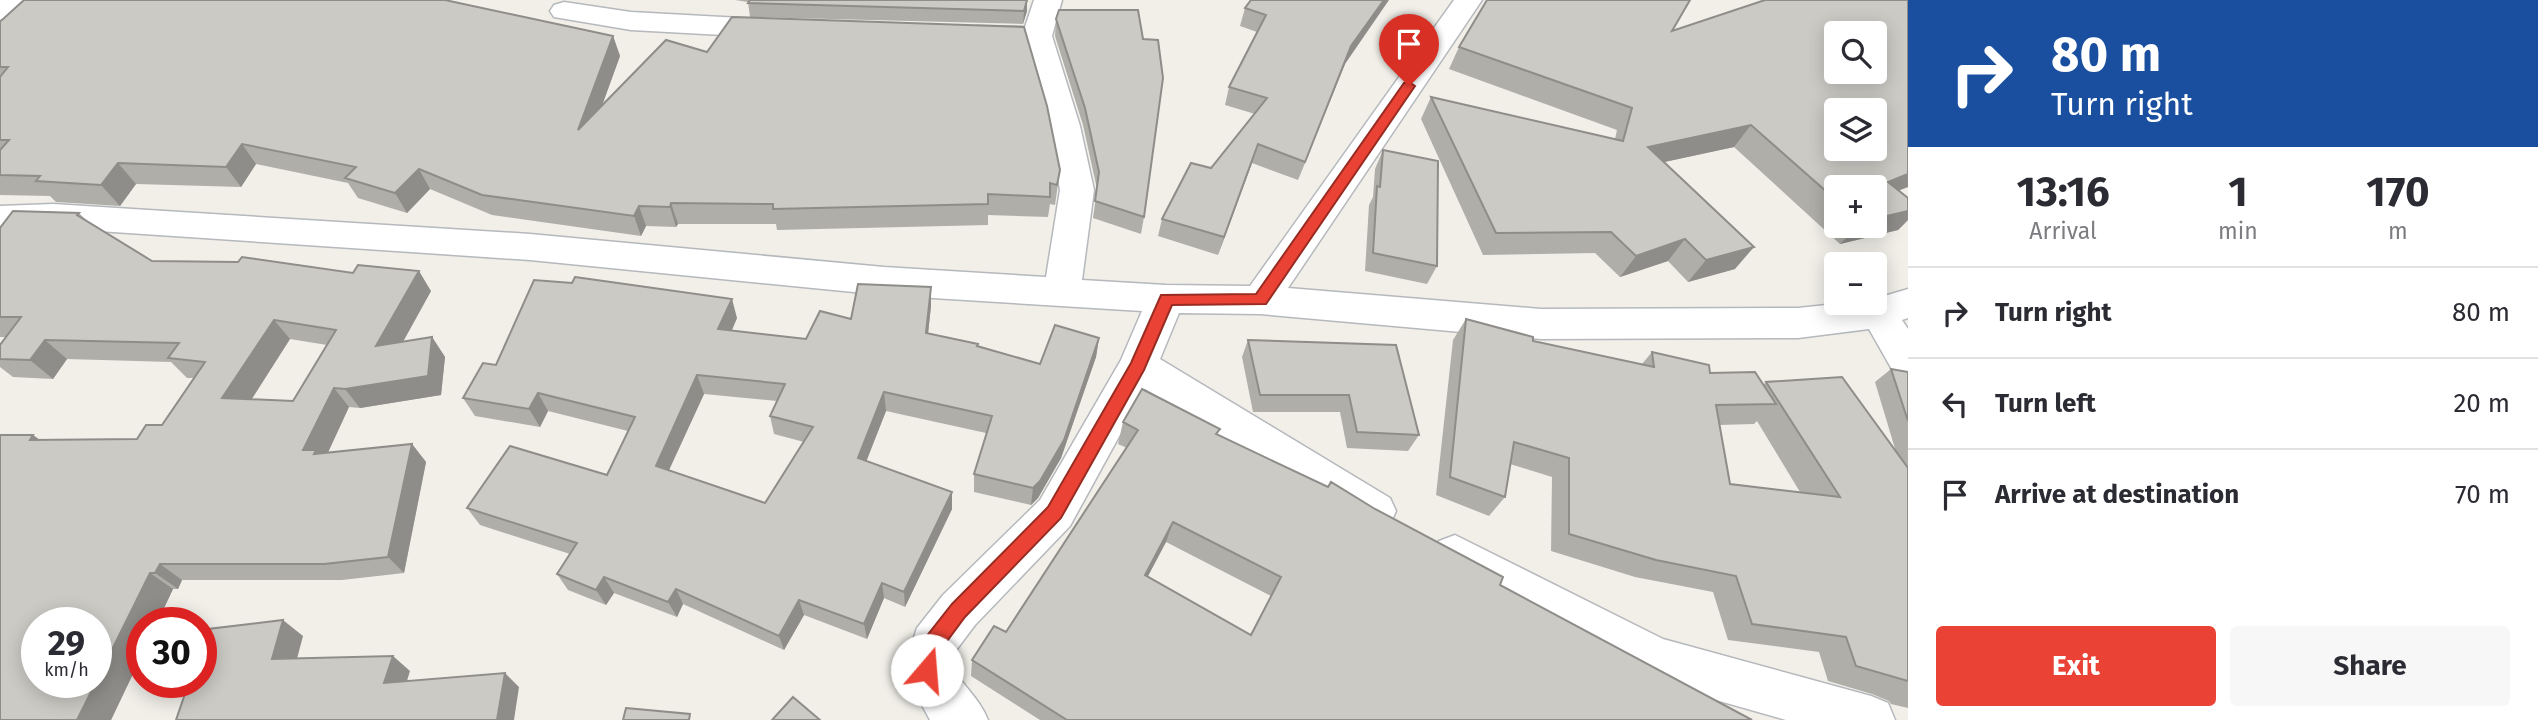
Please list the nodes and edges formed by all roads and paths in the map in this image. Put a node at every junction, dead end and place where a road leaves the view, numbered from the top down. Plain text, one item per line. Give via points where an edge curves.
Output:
1 (14, 0) edge
2 (1048, 0) edge
3 (1468, 0) edge
4 (564, 11) dead end
5 (0, 15) edge
6 (803, 30) edge
7 (955, 34) edge
8 (1037, 36) junction
9 (0, 218) edge
10 (1062, 292) junction
11 (1167, 299) junction
12 (1260, 300) junction
13 (1894, 308) edge
14 (1908, 362) edge
15 (1138, 365) junction
16 (964, 720) edge
17 (1871, 720) edge

1 - 5 street
2 - 8 street
3 - 12 street
4 - 6 street via 631,21
7 - 8 street
8 - 10 street via 1065,126 1077,190
9 - 10 street via 53,216 530,247 884,281
10 - 11 street
11 - 12 street
11 - 15 street
12 - 13 street via 1541,324 1798,323
13 - 14 street
15 - 16 street via 1055,513 959,610 933,644 927,670 946,702
15 - 17 street via 1419,535 1656,660

